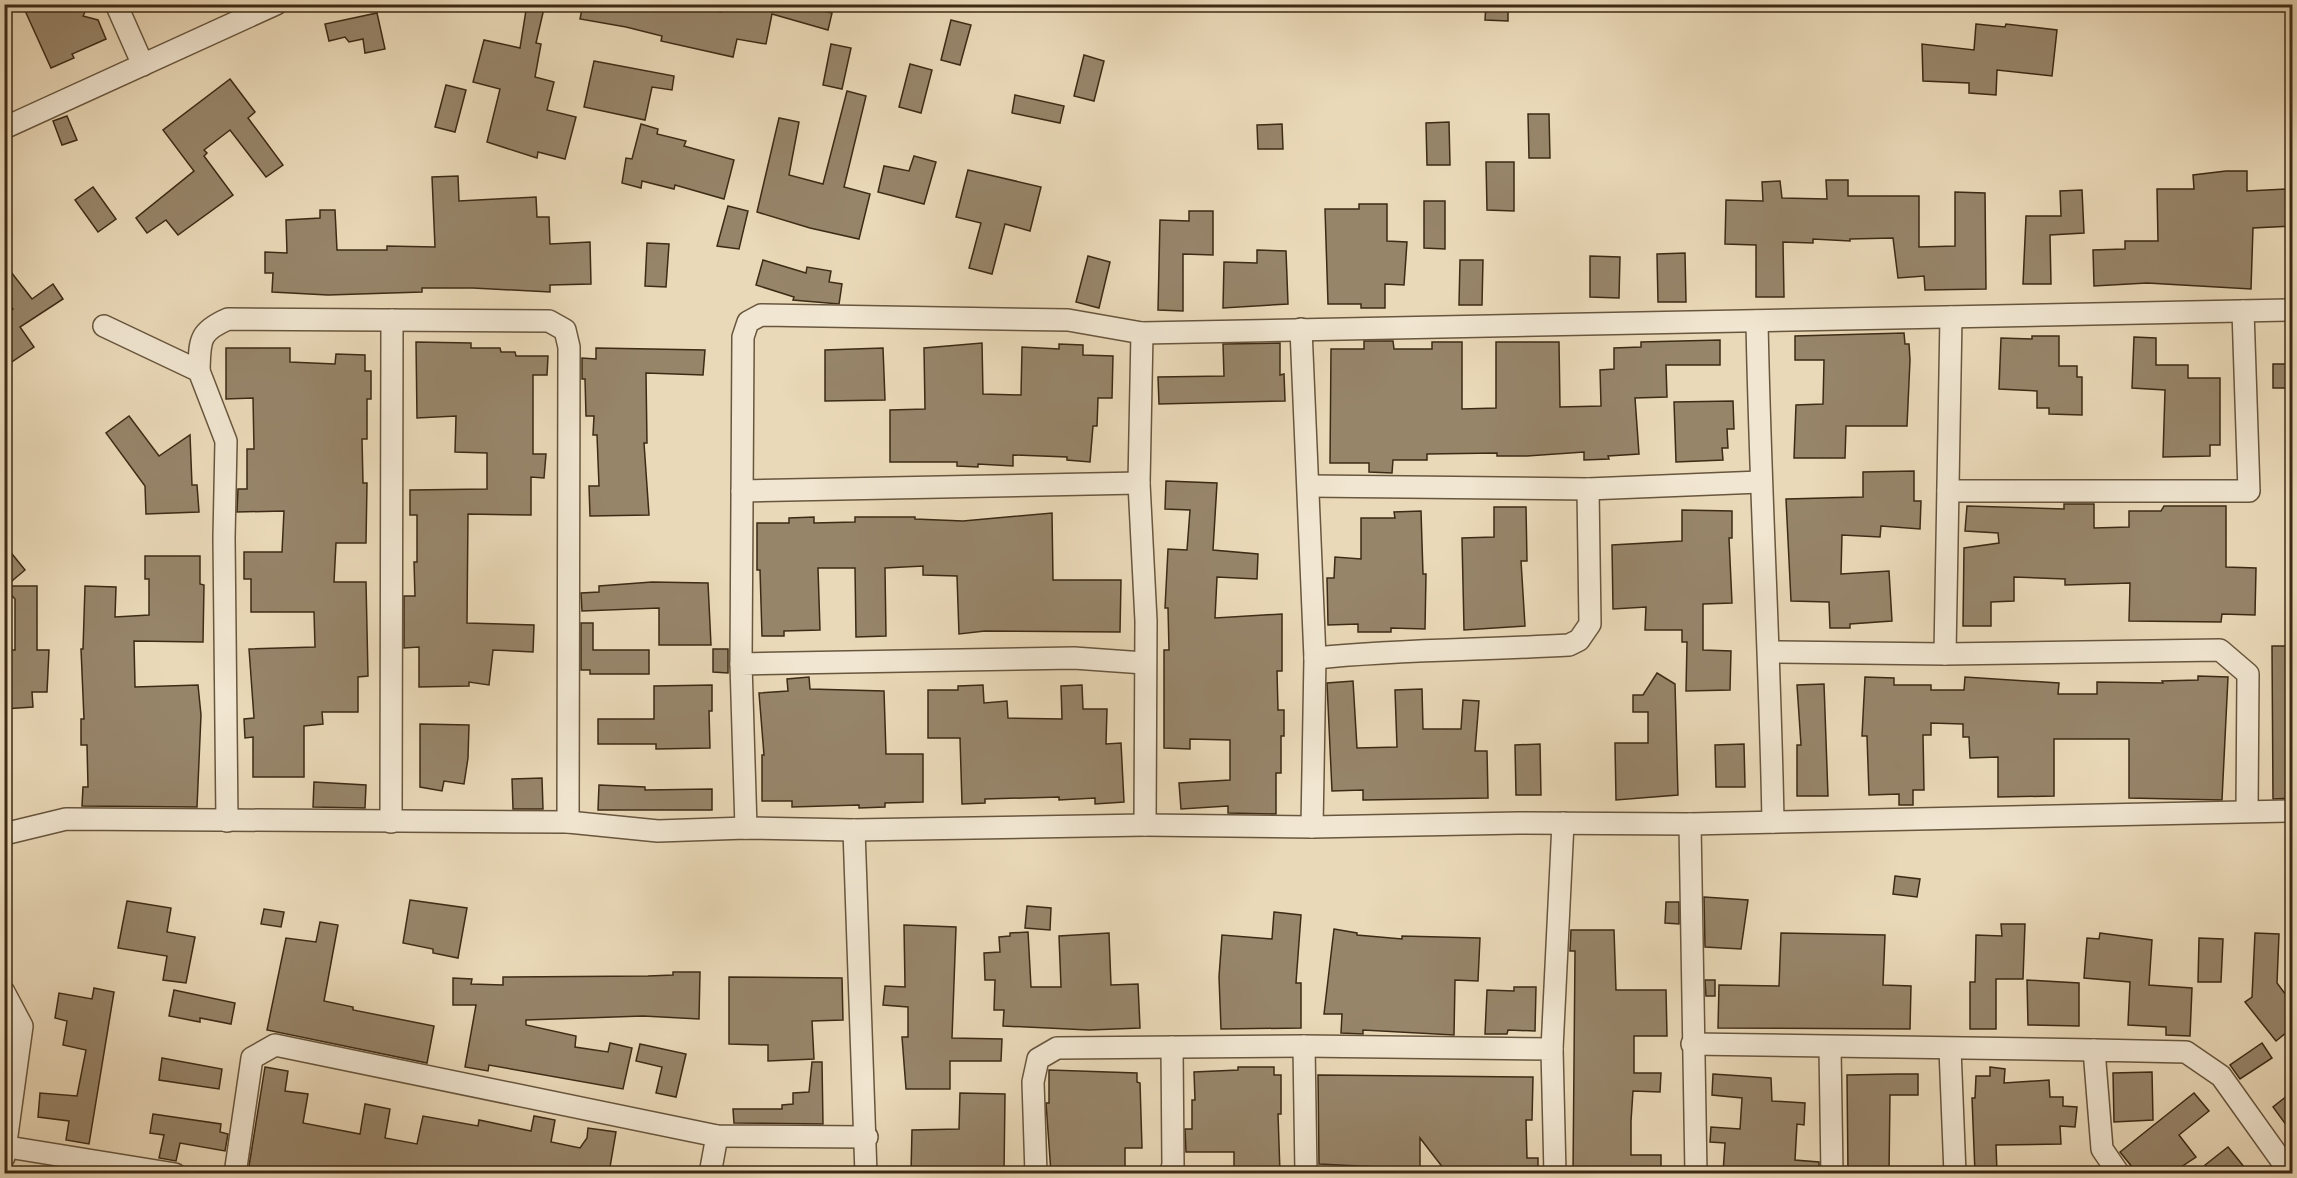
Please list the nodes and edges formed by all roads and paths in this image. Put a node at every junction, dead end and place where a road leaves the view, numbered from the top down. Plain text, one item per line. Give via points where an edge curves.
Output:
1 (116, 4) edge
2 (276, 4) edge
3 (143, 65) junction
4 (4, 128) edge
5 (2292, 310) edge
6 (2243, 311) junction
7 (1951, 318) junction
8 (392, 320) junction
9 (1757, 321) junction
10 (104, 326) dead end
11 (1301, 330) junction
12 (1142, 333) junction
13 (199, 371) junction
14 (1760, 482) junction
15 (1139, 483) junction
16 (1308, 486) junction
17 (1588, 489) junction
18 (1948, 490) junction
19 (742, 491) junction
20 (1770, 652) junction
21 (1945, 654) junction
22 (1315, 658) junction
23 (1144, 663) junction
24 (741, 664) junction
25 (2247, 811) junction
26 (2292, 811) edge
27 (227, 821) junction
28 (392, 822) junction
29 (568, 822) junction
30 (1773, 822) junction
31 (1563, 823) junction
32 (1690, 824) junction
33 (1145, 825) junction
34 (1312, 827) junction
35 (746, 828) junction
36 (854, 830) junction
37 (4, 834) edge
38 (4, 992) edge
39 (1692, 1044) junction
40 (1304, 1046) junction
41 (1172, 1047) junction
42 (1830, 1048) junction
43 (1552, 1049) junction
44 (1950, 1049) junction
45 (2094, 1050) junction
46 (717, 1136) junction
47 (867, 1137) junction
48 (6, 1152) edge
49 (175, 1173) edge
50 (235, 1173) edge
51 (710, 1173) edge
52 (866, 1173) edge
53 (1036, 1173) edge
54 (1170, 1173) edge
55 (1306, 1173) edge
56 (1555, 1173) edge
57 (1696, 1173) edge
58 (1832, 1173) edge
59 (1955, 1173) edge
60 (2119, 1173) edge
61 (2291, 1173) edge

1 - 3 street
2 - 3 street
3 - 4 street
5 - 6 street
6 - 7 street
6 - 18 street via 2249,491
7 - 9 street
7 - 18 street
8 - 13 street via 228,319 209,328 200,347
8 - 28 street
8 - 29 street via 549,321 565,330 569,347
9 - 11 street
9 - 14 street
10 - 13 street
11 - 12 street
11 - 16 street
12 - 15 street
12 - 19 street via 1068,320 761,315 748,322 743,337
13 - 27 street via 226,441
14 - 17 street
14 - 20 street
15 - 19 street
15 - 23 street via 1146,621
16 - 17 street
16 - 22 street
17 - 22 street via 1590,624 1579,640 1569,645 1463,651 1389,650
18 - 21 street
19 - 24 street
20 - 21 street
20 - 30 street
21 - 25 street via 2220,650 2248,674
22 - 34 street
23 - 24 street via 1074,658
23 - 33 street
24 - 35 street
25 - 26 street
25 - 30 street
27 - 28 street
27 - 37 street via 66,819
28 - 29 street
29 - 35 street via 658,831
30 - 32 street
31 - 32 street
31 - 34 street
31 - 43 street
32 - 39 street
33 - 34 street
33 - 36 street
35 - 36 street
36 - 47 street
38 - 48 street via 22,1026
39 - 42 street
39 - 57 street
40 - 41 street
40 - 43 street
40 - 55 street
41 - 53 street via 1057,1048 1038,1059 1033,1082
41 - 54 street
42 - 44 street
42 - 58 street
43 - 56 street
44 - 45 street
44 - 59 street
45 - 60 street via 2102,1149
45 - 61 street via 2186,1052 2221,1076
46 - 47 street
46 - 50 street via 275,1045 252,1058
46 - 51 street
47 - 52 street
48 - 49 street

